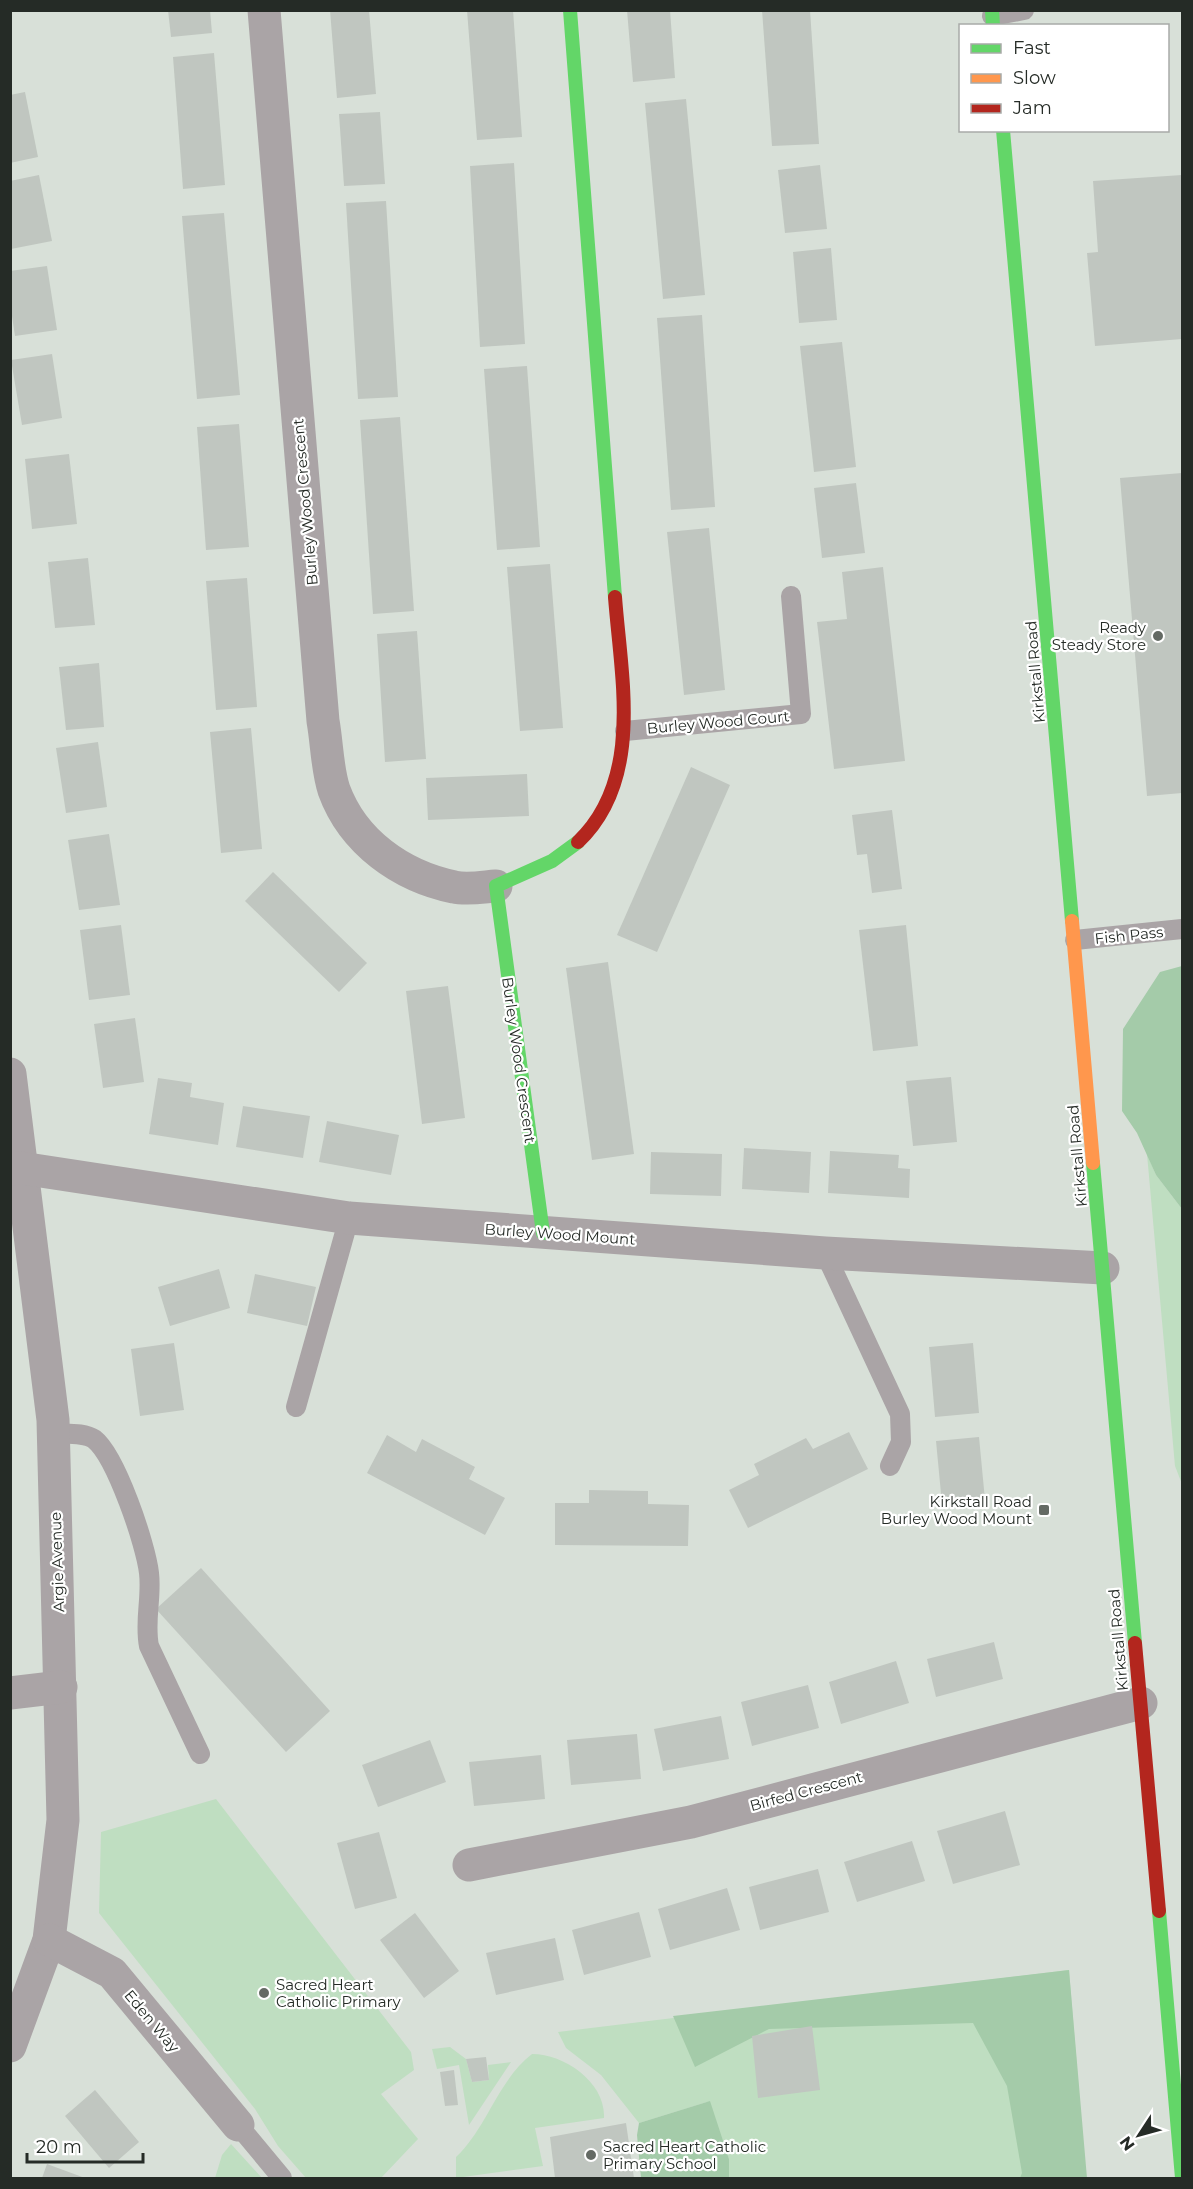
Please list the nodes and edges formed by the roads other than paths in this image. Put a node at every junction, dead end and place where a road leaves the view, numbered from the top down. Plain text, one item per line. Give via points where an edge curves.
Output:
1 (264, 10) edge
2 (570, 10) edge
3 (1024, 10) edge
4 (992, 17) edge
5 (1003, 132) edge
6 (791, 596) dead end
7 (624, 730) junction
8 (496, 886) junction
9 (1182, 929) edge
10 (1075, 940) junction
11 (10, 1074) edge
12 (16, 1168) edge
13 (349, 1218) junction
14 (543, 1233) junction
15 (825, 1253) junction
16 (1103, 1268) junction
17 (296, 1407) dead end
18 (54, 1433) junction
19 (890, 1466) dead end
20 (61, 1687) junction
21 (10, 1693) edge
22 (1141, 1703) junction
23 (200, 1754) dead end
24 (469, 1865) dead end
25 (49, 1940) junction
26 (10, 2046) edge
27 (238, 2124) joint
28 (282, 2178) edge
29 (1182, 2178) edge

1 - 8 street, Burley Wood Crescent via 323,721 334,789 352,825 382,857 416,875 456,888
2 - 7 main road, Burley Wood Crescent
3 - 4 lane
5 - 10 main road, Kirkstall Road
6 - 7 lane, Burley Wood Court via 801,714
7 - 8 main road, Burley Wood Crescent via 619,772 606,810 587,836 567,854 538,871
8 - 14 main road, Burley Wood Crescent
9 - 10 lane, Fish Pass
10 - 16 main road, Kirkstall Road
11 - 12 street, Argie Avenue
12 - 13 street, Burley Wood Mount
12 - 18 street, Argie Avenue
13 - 14 street, Burley Wood Mount
13 - 17 lane
14 - 15 street, Burley Wood Mount
15 - 16 street, Burley Wood Mount
15 - 19 lane via 900,1414 901,1442
16 - 22 main road, Kirkstall Road
18 - 20 street, Argie Avenue
18 - 23 lane via 93,1438 104,1449 117,1475 145,1549 150,1574 146,1628 149,1646
20 - 21 street
20 - 25 street, Argie Avenue via 63,1820
22 - 24 street, Birfed Crescent via 691,1822
22 - 29 main road, Kirkstall Road
25 - 26 street, Argie Avenue
25 - 27 street, Eden Way via 112,1973
27 - 28 lane

